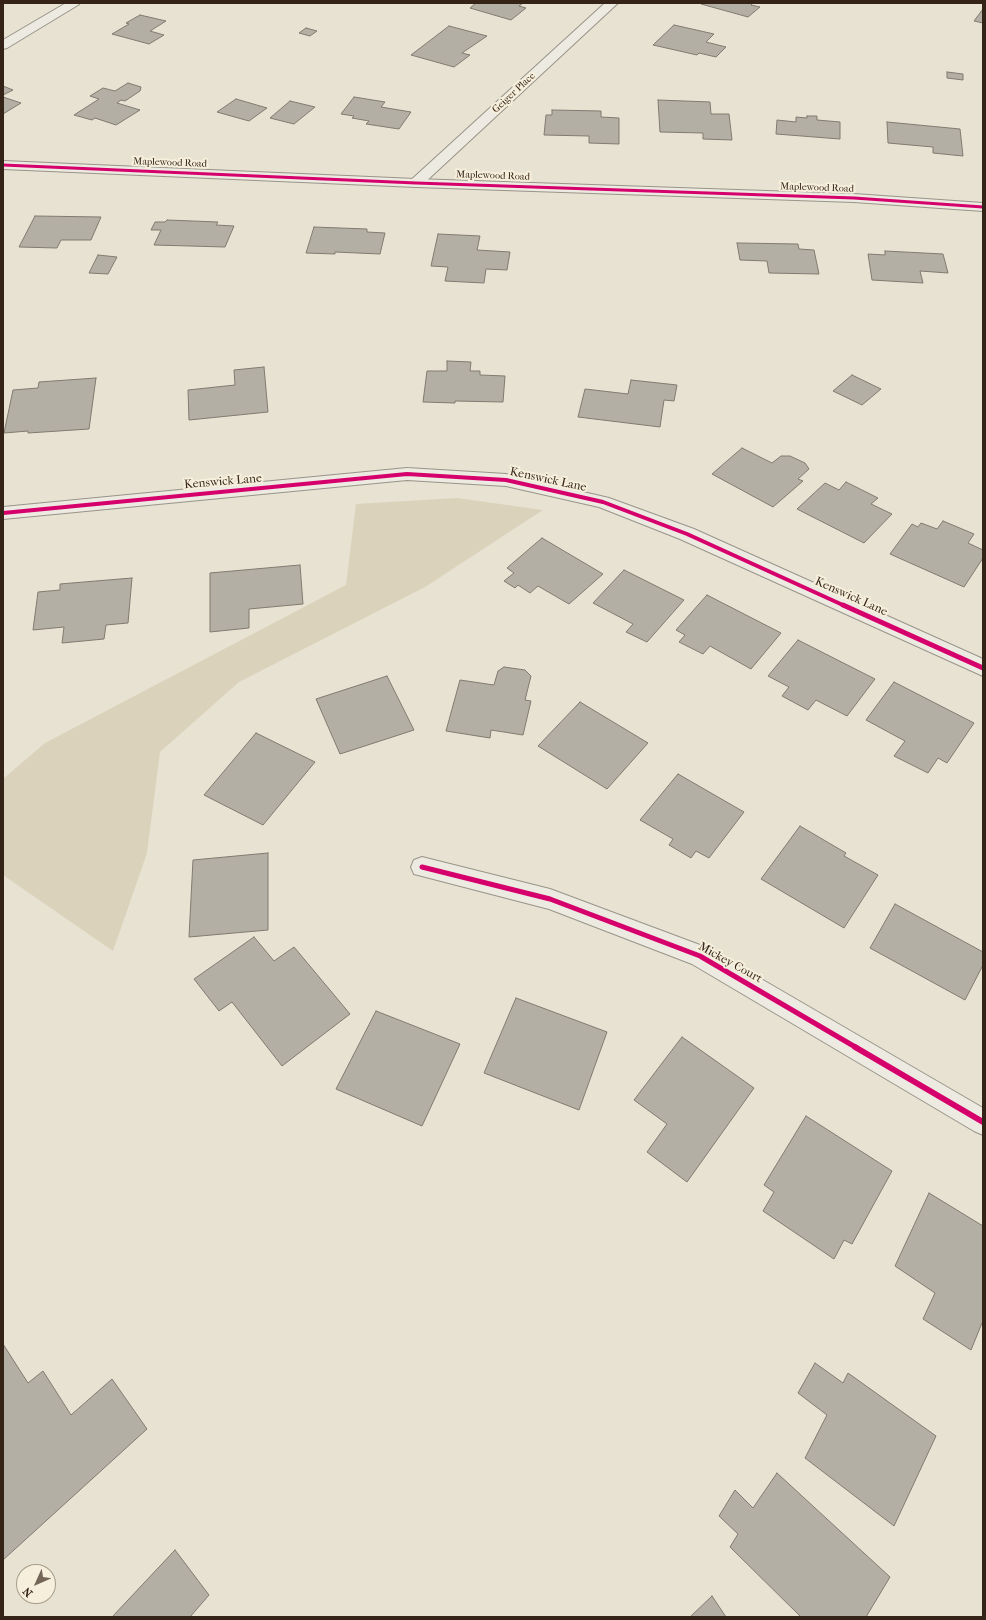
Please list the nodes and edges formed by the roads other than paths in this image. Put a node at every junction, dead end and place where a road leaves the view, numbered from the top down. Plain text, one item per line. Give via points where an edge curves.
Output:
1 (74, 3) edge
2 (612, 3) edge
3 (3, 45) edge
4 (3, 165) edge
5 (416, 183) junction
6 (983, 207) edge
7 (3, 513) edge
8 (983, 668) edge
9 (422, 867) dead end
10 (983, 1122) edge

1 - 3 street
2 - 5 street, Geiger Place
4 - 5 street, Maplewood Road
5 - 6 street, Maplewood Road via 854,198
7 - 8 street, Kenswick Lane via 407,474 506,480 603,502 687,534
9 - 10 street, Mickey Court via 550,899 700,956

